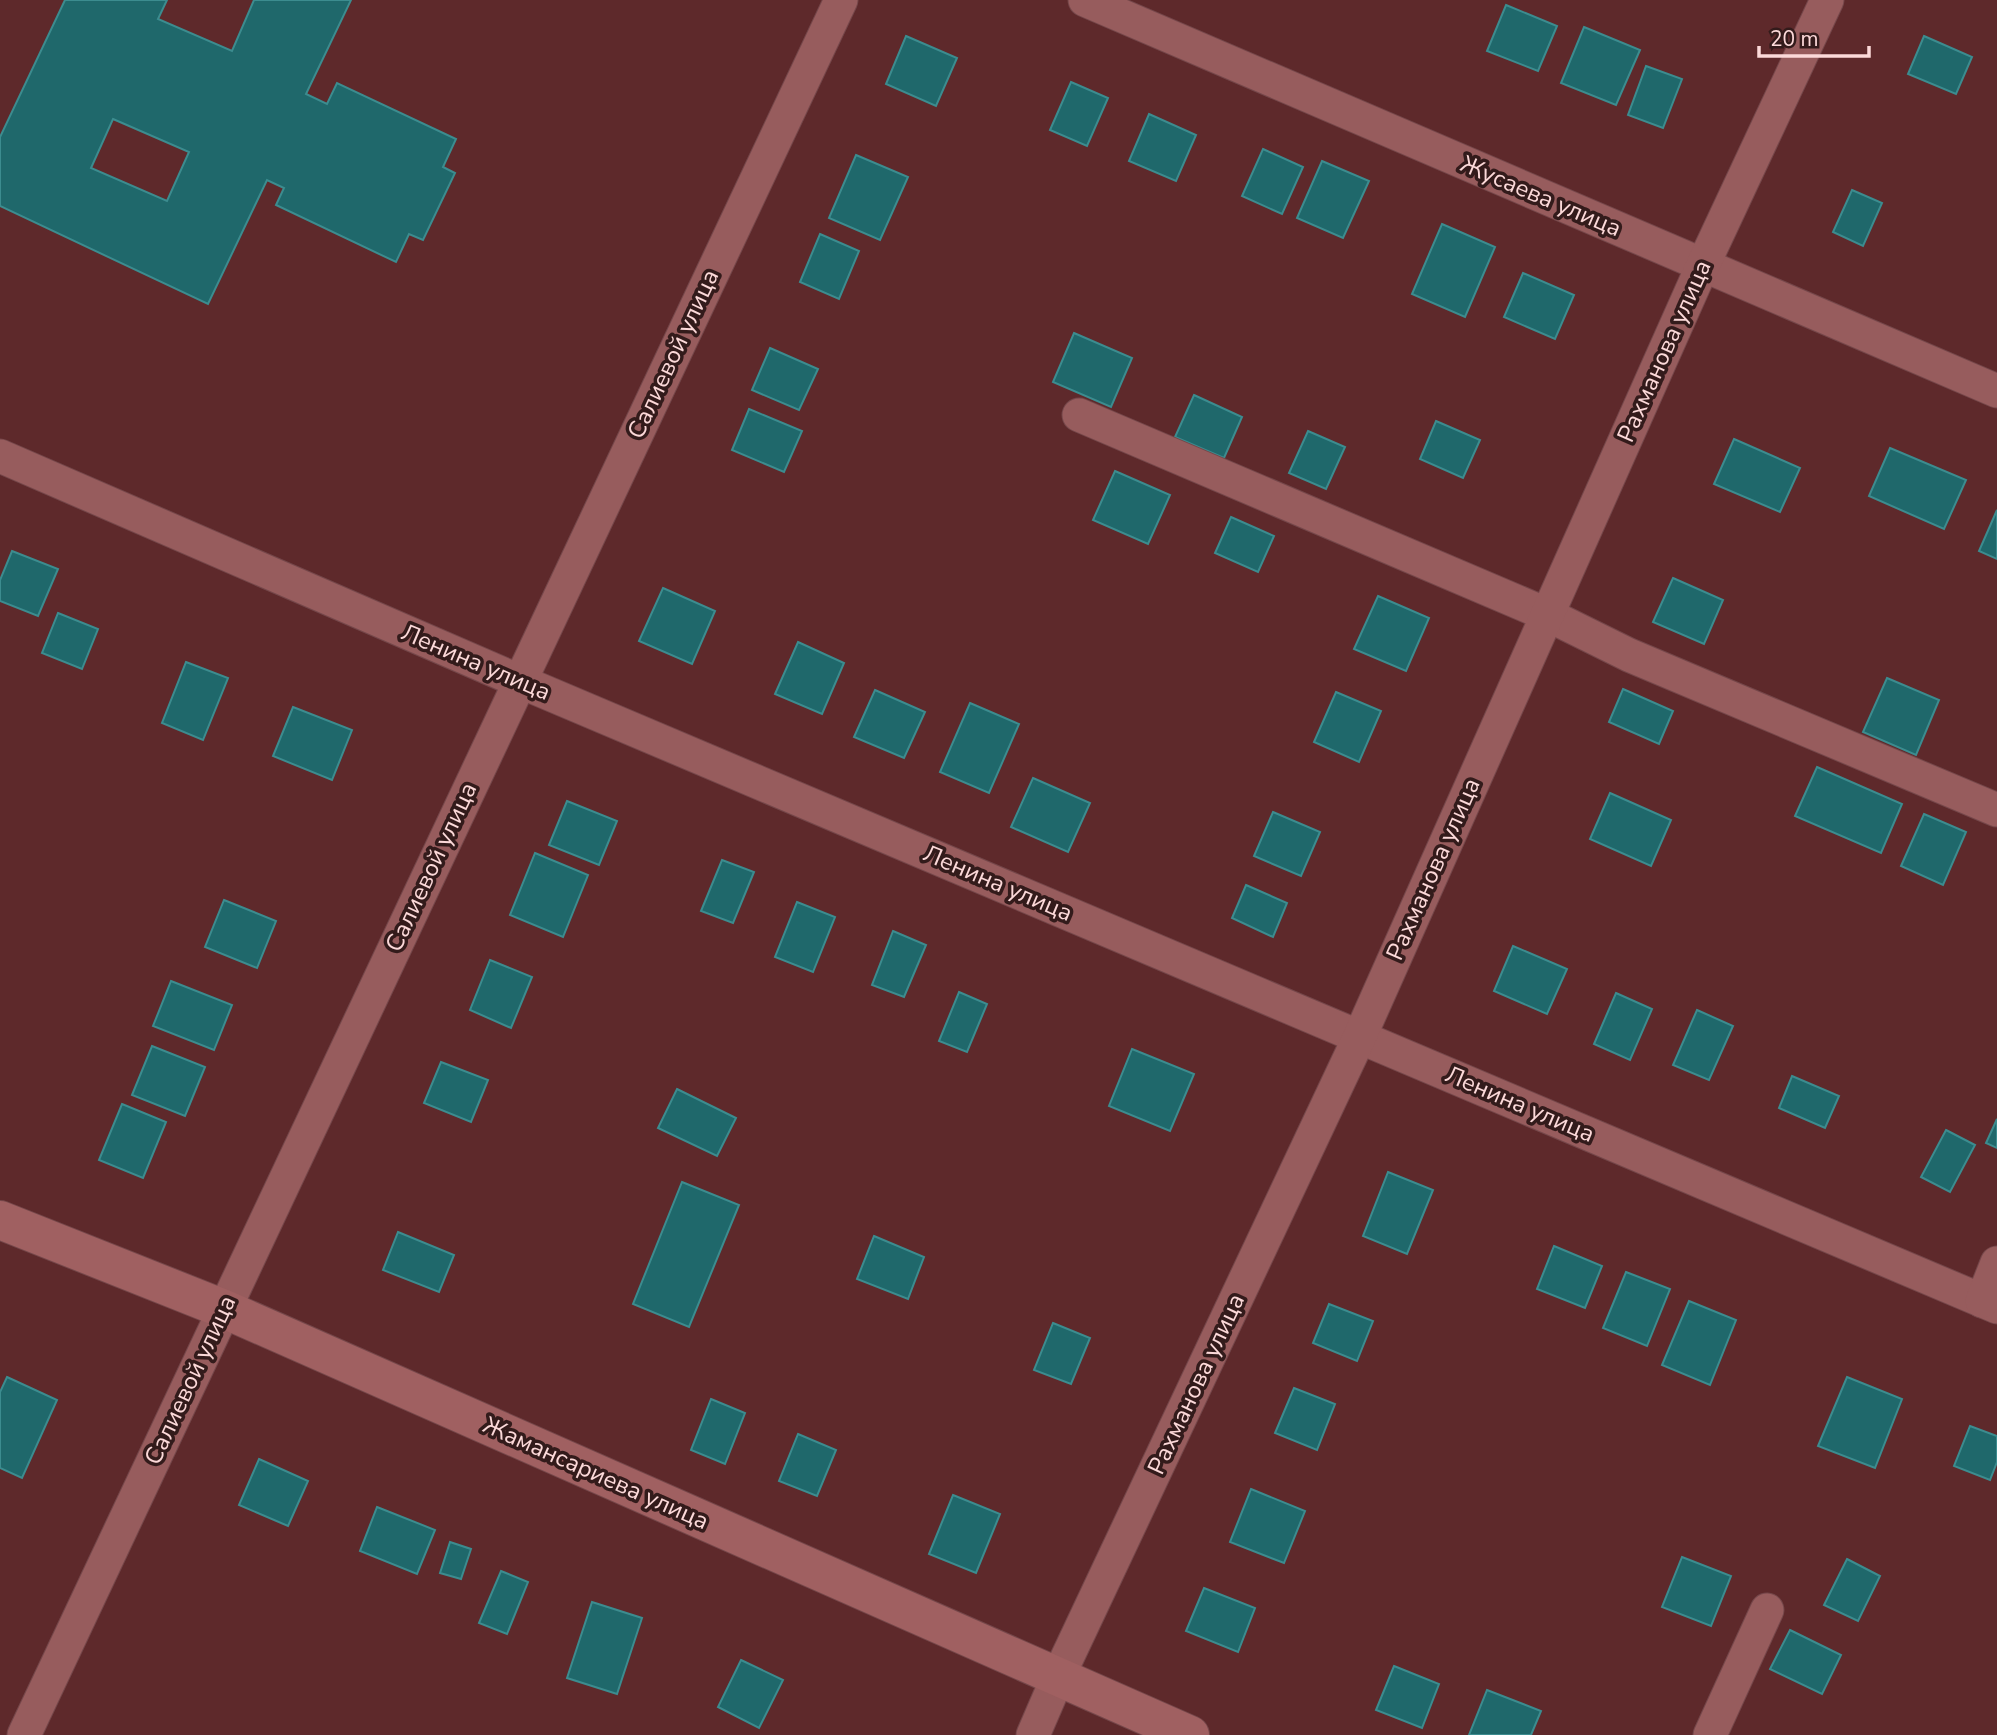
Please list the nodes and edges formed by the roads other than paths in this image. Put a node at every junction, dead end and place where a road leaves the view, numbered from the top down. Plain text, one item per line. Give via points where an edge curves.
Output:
1 (841, 0) edge
2 (1085, 0) edge
3 (1827, 0) edge
4 (1703, 265) junction
5 (1997, 391) edge
6 (1079, 415) dead end
7 (0, 456) edge
8 (1546, 614) junction
9 (519, 681) junction
10 (1997, 810) edge
11 (1360, 1036) junction
12 (0, 1220) edge
13 (1997, 1263) edge
14 (1990, 1304) edge
15 (224, 1308) junction
16 (1767, 1610) dead end
17 (1058, 1677) junction
18 (24, 1735) edge
19 (1033, 1735) edge
20 (1189, 1735) edge
21 (1710, 1735) edge

1 - 9 street, Салиевой улица
2 - 4 street, Жусаева улица
3 - 4 street, Рахманова улица
4 - 5 street, Жусаева улица
4 - 8 street, Рахманова улица
6 - 8 street
7 - 9 street, Ленина улица
8 - 10 street via 1629,655
8 - 11 street, Рахманова улица
9 - 11 street, Ленина улица
9 - 15 street, Салиевой улица
11 - 14 street, Ленина улица
11 - 17 street, Рахманова улица
12 - 15 street, Жамансариева улица
13 - 14 street
15 - 17 street, Жамансариева улица
15 - 18 street, Салиевой улица
16 - 21 street
17 - 19 street, Рахманова улица
17 - 20 street, Жамансариева улица

